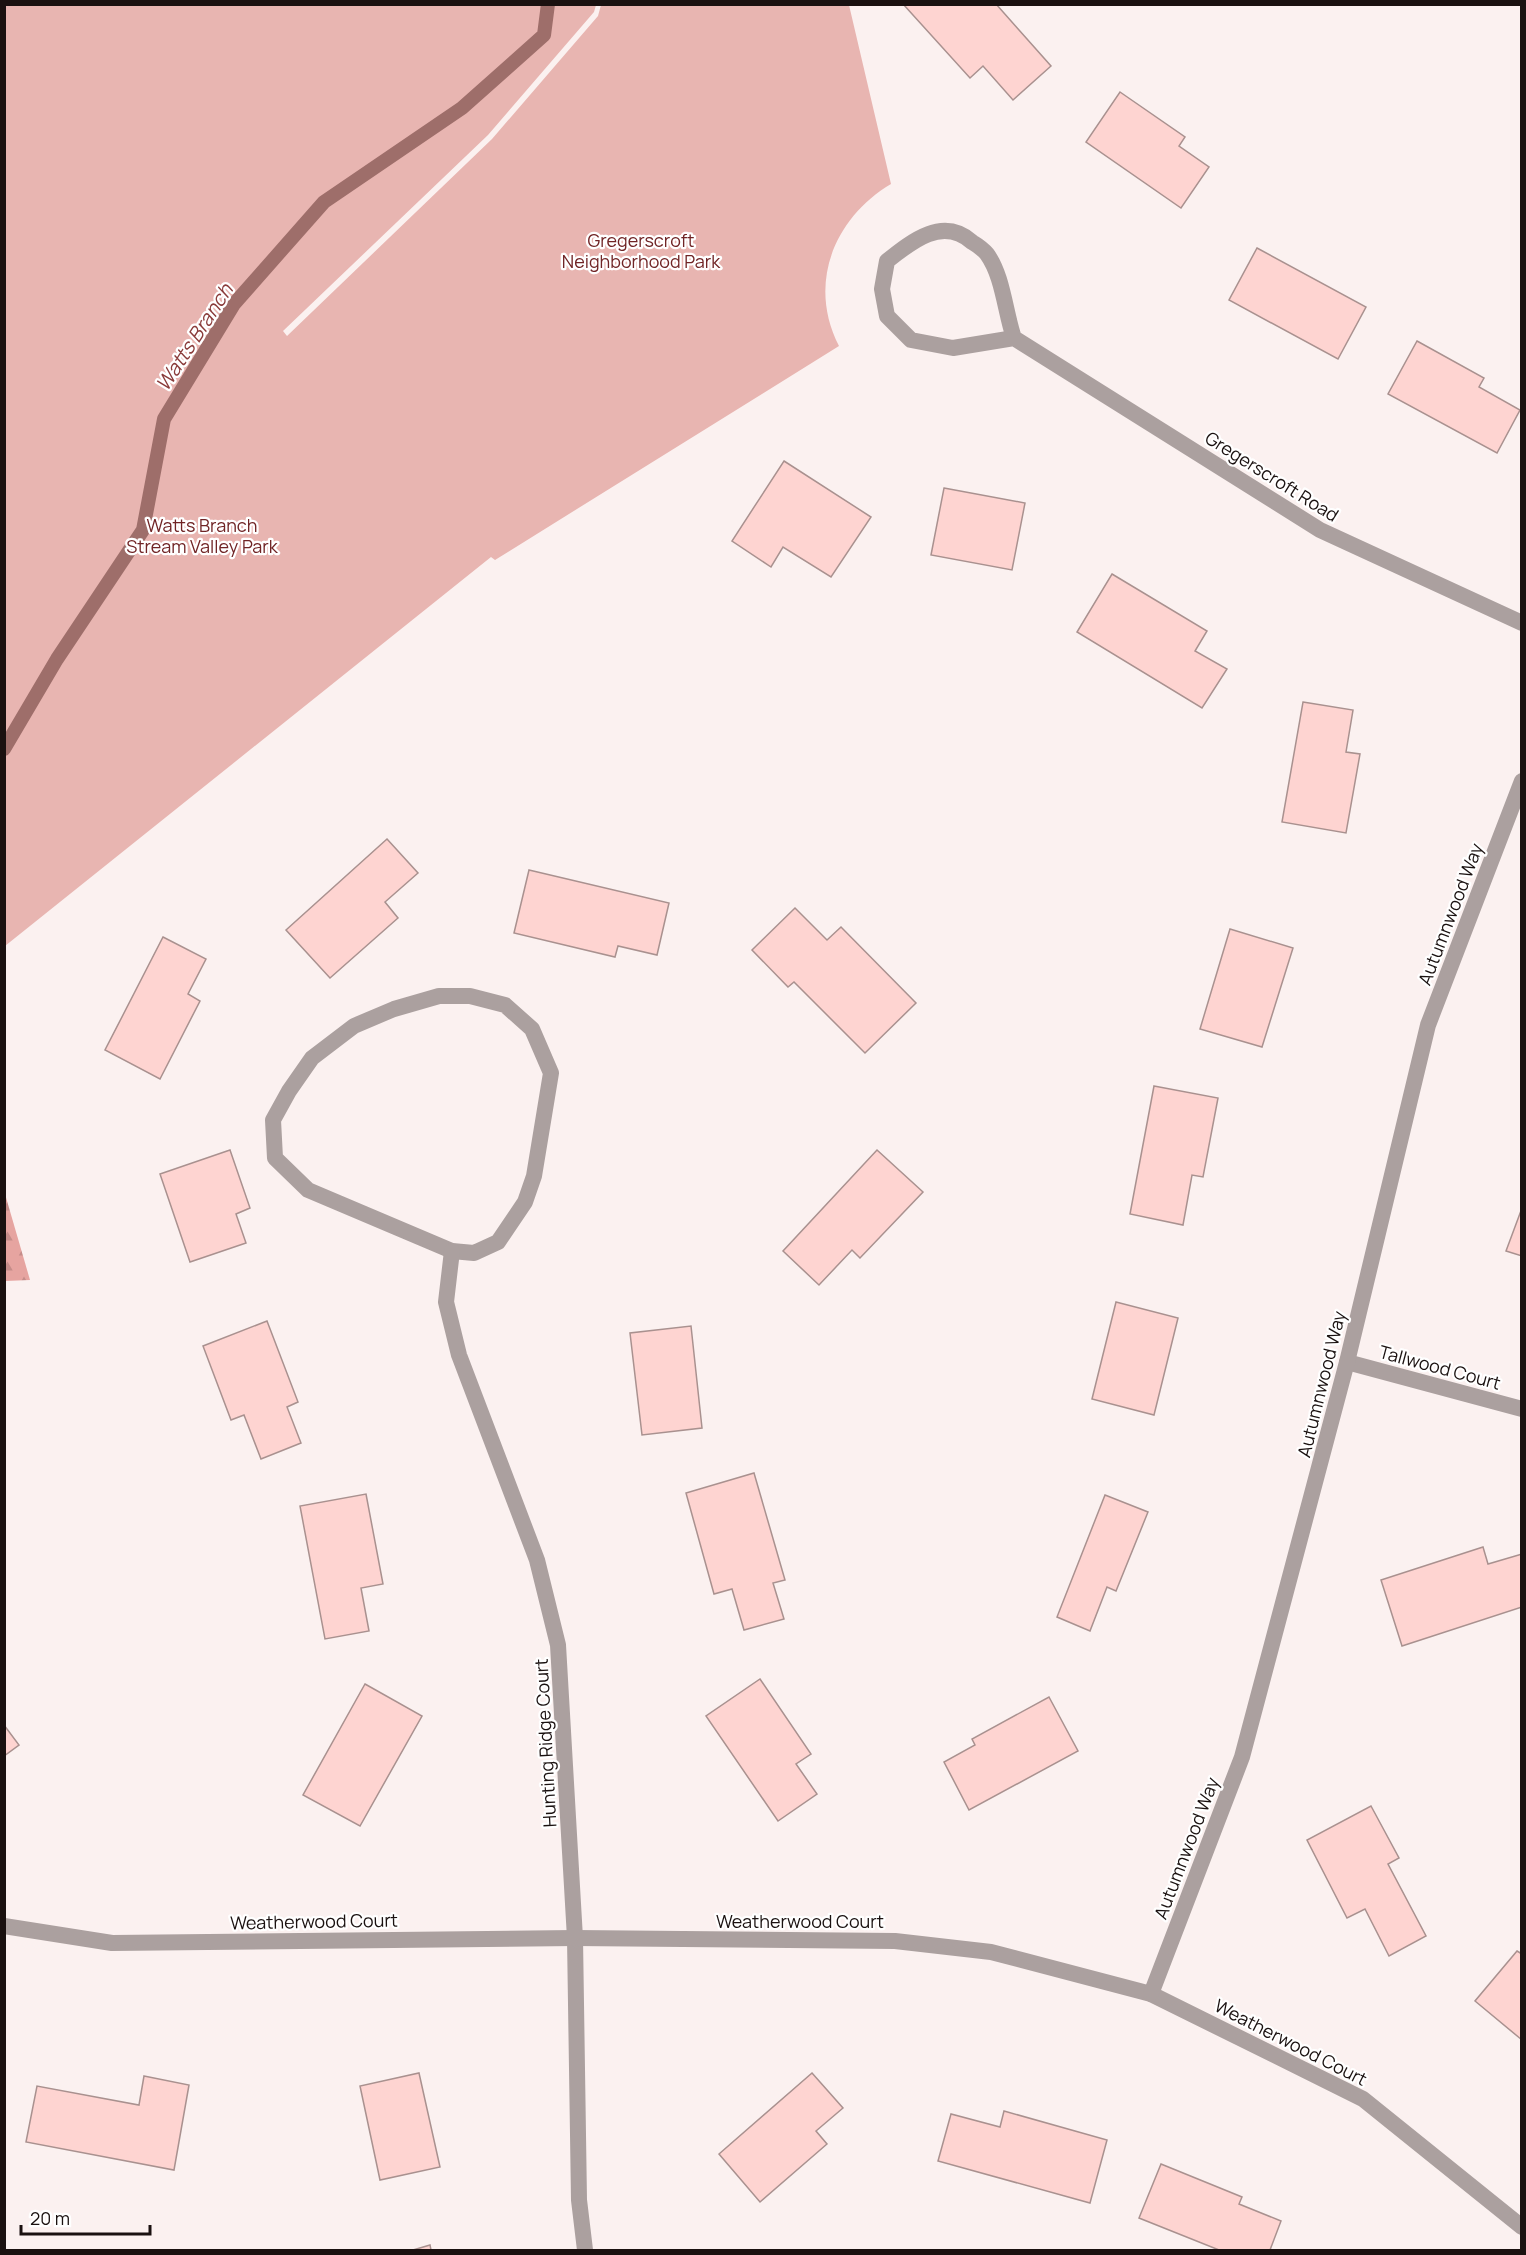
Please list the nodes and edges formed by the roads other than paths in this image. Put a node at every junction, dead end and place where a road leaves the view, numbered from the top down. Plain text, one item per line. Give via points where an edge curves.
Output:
1 (1014, 338) junction
2 (1521, 623) edge
3 (1521, 781) edge
4 (452, 1251) junction
5 (1347, 1362) junction
6 (1521, 1409) edge
7 (4, 1926) edge
8 (576, 1938) junction
9 (1151, 1994) junction
10 (1521, 2227) edge
11 (585, 2250) edge

1 - 1 street via 953,348 911,340 887,316 882,289 887,261 913,241 940,230 963,233 986,254
1 - 2 street, Gregerscroft Road via 1320,531
3 - 5 street, Autumnwood Way via 1428,1024
4 - 4 street via 308,1190 275,1158 273,1120 312,1058 354,1026 439,996 470,996 505,1005 532,1029 551,1073 534,1176 525,1202 498,1242 474,1253
4 - 8 street, Hunting Ridge Court via 446,1302 459,1355 537,1560 558,1645
5 - 6 street, Tallwood Court
5 - 9 street, Autumnwood Way via 1242,1758
7 - 8 street, Weatherwood Court via 112,1943
8 - 9 street, Weatherwood Court via 895,1941 991,1952
8 - 11 street, Hunting Ridge Court via 579,2200
9 - 10 street, Weatherwood Court via 1363,2099

